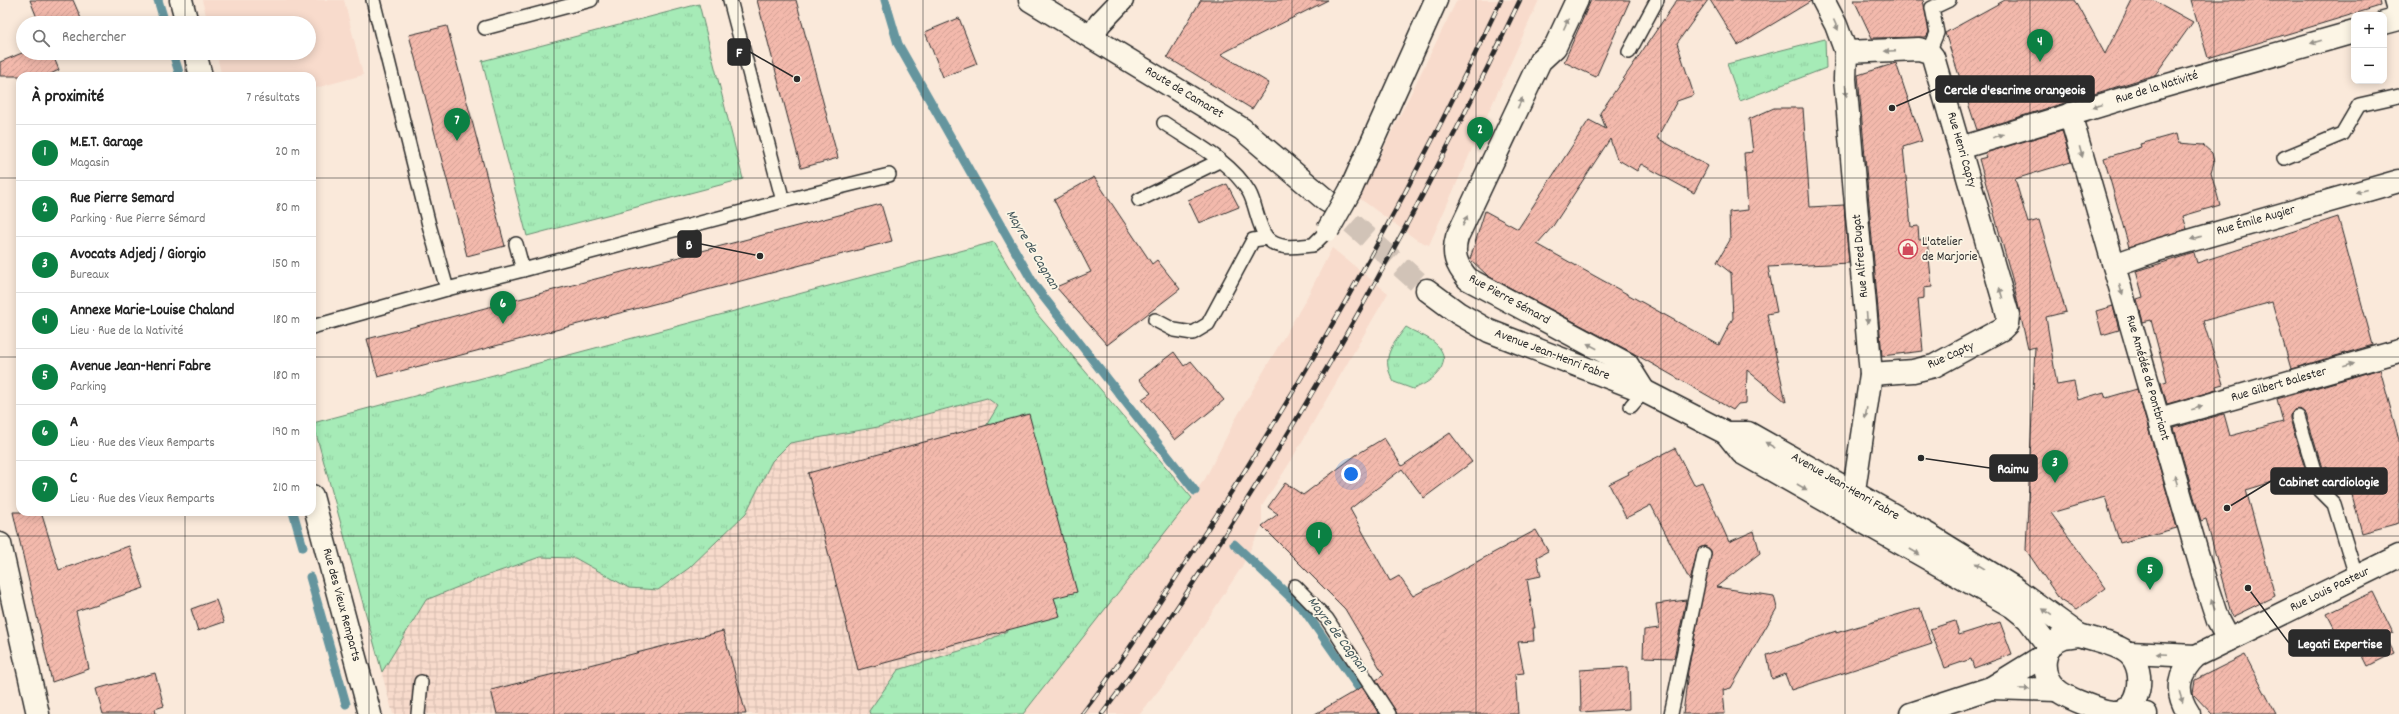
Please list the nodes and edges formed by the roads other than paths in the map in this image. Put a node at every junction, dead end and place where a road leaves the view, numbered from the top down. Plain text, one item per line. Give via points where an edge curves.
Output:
1 (181, 0) edge
2 (373, 0) edge
3 (591, 0) edge
4 (730, 0) edge
5 (1030, 0) edge
6 (1122, 0) edge
7 (1436, 0) edge
8 (1577, 0) edge
9 (1657, 0) edge
10 (1823, 0) edge
11 (1949, 0) edge
12 (2395, 0) edge
13 (1930, 4) edge
14 (2399, 14) edge
15 (185, 16) edge
16 (2399, 19) edge
17 (2387, 22) edge
18 (485, 28) dead end
19 (2351, 33) edge
20 (1092, 36) junction
21 (1629, 52) dead end
22 (1846, 52) junction
23 (1929, 52) junction
24 (197, 60) edge
25 (200, 72) edge
26 (2399, 96) edge
27 (2070, 114) junction
28 (1164, 123) dead end
29 (1960, 148) junction
30 (2284, 158) dead end
31 (1219, 161) junction
32 (889, 175) dead end
33 (2399, 181) edge
34 (1139, 200) dead end
35 (783, 201) junction
36 (1327, 201) tunnel mouth
37 (1328, 230) joint
38 (1267, 238) junction
39 (516, 244) dead end
40 (2114, 265) junction
41 (523, 270) junction
42 (447, 289) junction
43 (1427, 290) tunnel mouth
44 (1155, 320) dead end
45 (316, 326) edge
46 (2002, 329) joint
47 (2399, 351) edge
48 (1871, 374) junction
49 (1637, 398) junction
50 (2298, 417) dead end
51 (2159, 419) junction
52 (1726, 433) junction
53 (1854, 493) junction
54 (316, 511) edge
55 (1850, 515) junction
56 (0, 544) edge
57 (1704, 554) dead end
58 (2399, 556) edge
59 (2356, 576) junction
60 (1295, 586) dead end
61 (2079, 635) junction
62 (2228, 640) junction
63 (2048, 651) junction
64 (2129, 653) junction
65 (2196, 656) junction
66 (421, 682) dead end
67 (1991, 688) junction
68 (2057, 690) junction
69 (2136, 711) edge
70 (38, 714) edge
71 (370, 714) edge
72 (418, 714) edge
73 (1389, 714) edge
74 (1671, 714) edge
75 (1911, 714) edge
76 (2188, 714) edge

1 - 15 street
2 - 42 lane
3 - 18 lane
4 - 35 lane
5 - 20 street, Route de Camaret
6 - 20 street via 1100,23
7 - 37 street, bridge via 1351,189
49 -> 8 street, Rue Pierre Sémard via 1627,364 1468,279 1455,258 1454,247 1458,236 1540,61 1554,47
9 - 21 lane
10 -> 22 street, Rue Alfred Dugat
11 - 13 lane
12 - 14 street
13 - 23 lane via 1937,33
16 - 17 street
19 -> 27 street, Rue de la Nativité
20 - 36 street, Route de Camaret via 1242,129
23 -> 22 street via 1918,49
22 -> 48 street, Rue Alfred Dugat via 1845,78
23 - 29 street, Rue Henri Capty via 1933,57
24 - 25 street
26 - 30 lane via 2359,105 2342,134
29 -> 27 street, Rue de la Nativité
27 -> 40 street, Rue Amédée de Pontbriant
28 - 31 lane
46 -> 29 street, Rue Henri Capty via 2007,324 2008,314
31 - 34 lane
31 - 38 lane via 1249,192
32 - 35 lane
33 -> 40 street, Rue Émile Augier via 2154,251
35 - 41 lane
37 - 38 lane via 1314,245 1285,247
38 - 44 lane via 1254,240 1208,324 1193,333 1174,330
39 - 41 lane
40 -> 51 street, Rue Amédée de Pontbriant
41 - 42 lane
42 - 45 lane
43 - 49 street, Avenue Jean-Henri Fabre via 1458,313 1489,331
46 - 48 street, Rue Capty via 1934,366 1913,371
51 -> 47 street, Rue Gilbert Balester
48 -> 53 street, Rue Alfred Dugat
49 - 52 street, Avenue Jean-Henri Fabre
50 - 59 lane via 2320,490 2334,504
62 -> 51 street, Rue Amédée de Pontbriant via 2218,621 2206,584
53 -> 52 street, Avenue Jean-Henri Fabre via 1748,433
52 -> 55 street, Avenue Jean-Henri Fabre via 1742,453
53 - 55 street, Rue Alfred Dugat
61 -> 53 street, Avenue Jean-Henri Fabre via 2013,587 1930,535
54 - 71 street, Rue des Vieux Remparts
55 -> 63 street, Avenue Jean-Henri Fabre via 2013,607 2028,619
56 - 70 street
57 - 74 lane
58 - 59 street, Rue Louis Pasteur
59 - 62 street, Rue Louis Pasteur
60 - 73 lane via 1327,619
61 - 63 street via 2064,637
61 - 64 street
62 - 65 street, Rue Louis Pasteur
63 - 67 street
63 - 68 street via 2044,668 2048,680
65 -> 64 street, Rue Louis Pasteur
64 - 69 street via 2140,673
65 -> 76 street, Rue Louis Pasteur via 2179,680 2179,691
66 - 72 lane
67 -> 68 street
67 - 75 street
68 - 69 street via 2102,710

